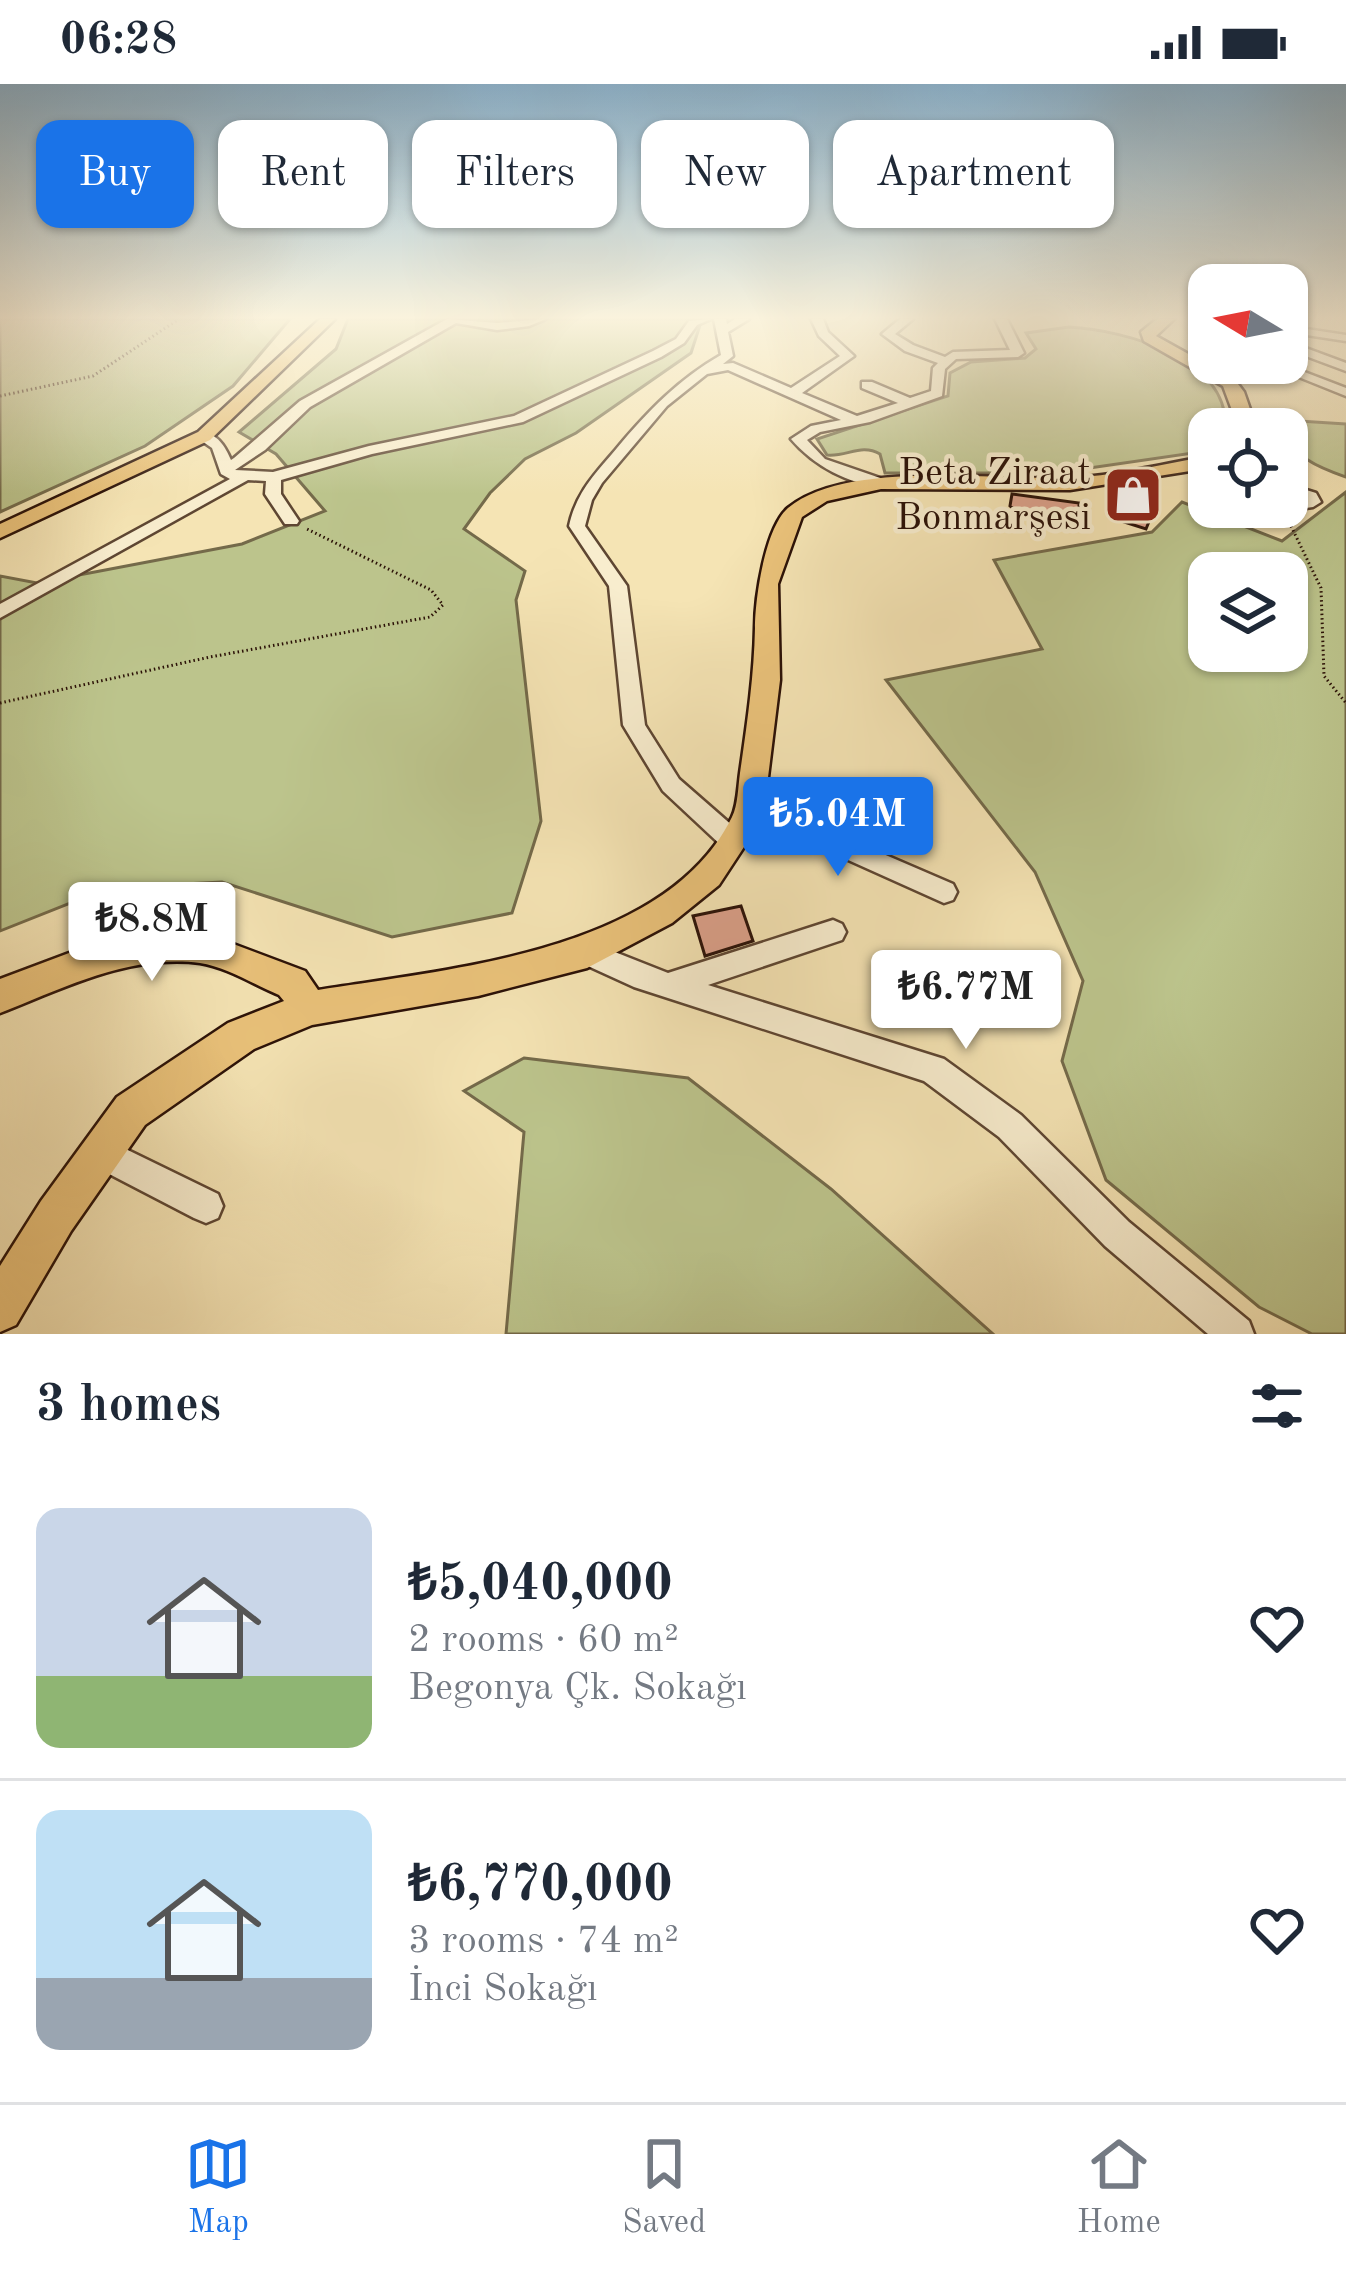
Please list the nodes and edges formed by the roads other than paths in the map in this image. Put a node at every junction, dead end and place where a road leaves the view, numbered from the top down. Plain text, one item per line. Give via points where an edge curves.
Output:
1 (266, 377) edge
2 (350, 377) edge
3 (607, 377) edge
4 (757, 377) edge
5 (816, 377) edge
6 (938, 377) edge
7 (1219, 377) edge
8 (1308, 377) edge
9 (686, 378) edge
10 (867, 386) dead end
11 (794, 392) junction
12 (1346, 392) edge
13 (910, 403) junction
14 (1239, 408) edge
15 (856, 421) junction
16 (203, 436) junction
17 (1188, 466) edge
18 (234, 473) junction
19 (274, 477) junction
20 (880, 483) junction
21 (291, 521) road end
22 (0, 532) edge
23 (0, 612) edge
24 (741, 830) junction
25 (944, 892) dead end
26 (832, 932) dead end
27 (587, 953) junction
28 (668, 986) junction
29 (0, 996) edge
30 (310, 1008) junction
31 (101, 1153) junction
32 (206, 1207) dead end
33 (0, 1310) edge
34 (1236, 1334) edge

1 - 16 main road
2 - 18 street via 281,422
3 - 19 street via 518,419
4 - 11 street
5 - 11 street
6 - 13 street via 937,393
7 - 14 main road
8 - 12 street
9 - 24 street via 596,475 577,526 617,586 634,725 671,785
10 - 13 street
11 - 15 street
13 - 15 street
15 - 20 street via 798,439 820,462
16 - 18 street
16 - 22 main road
17 - 20 main road via 1070,484
18 - 19 street
18 - 23 street
19 - 21 street via 273,494
20 - 24 main road via 820,497 793,514 767,584 767,680
24 - 25 street via 801,829
24 - 27 main road via 708,876 660,914
26 - 28 street
27 - 28 street
27 - 30 main road
28 - 34 street via 933,1069 1010,1126 1117,1234
29 - 30 main road via 101,957 204,949 292,983
30 - 31 main road via 241,1036 131,1111
31 - 32 street
31 - 33 main road

